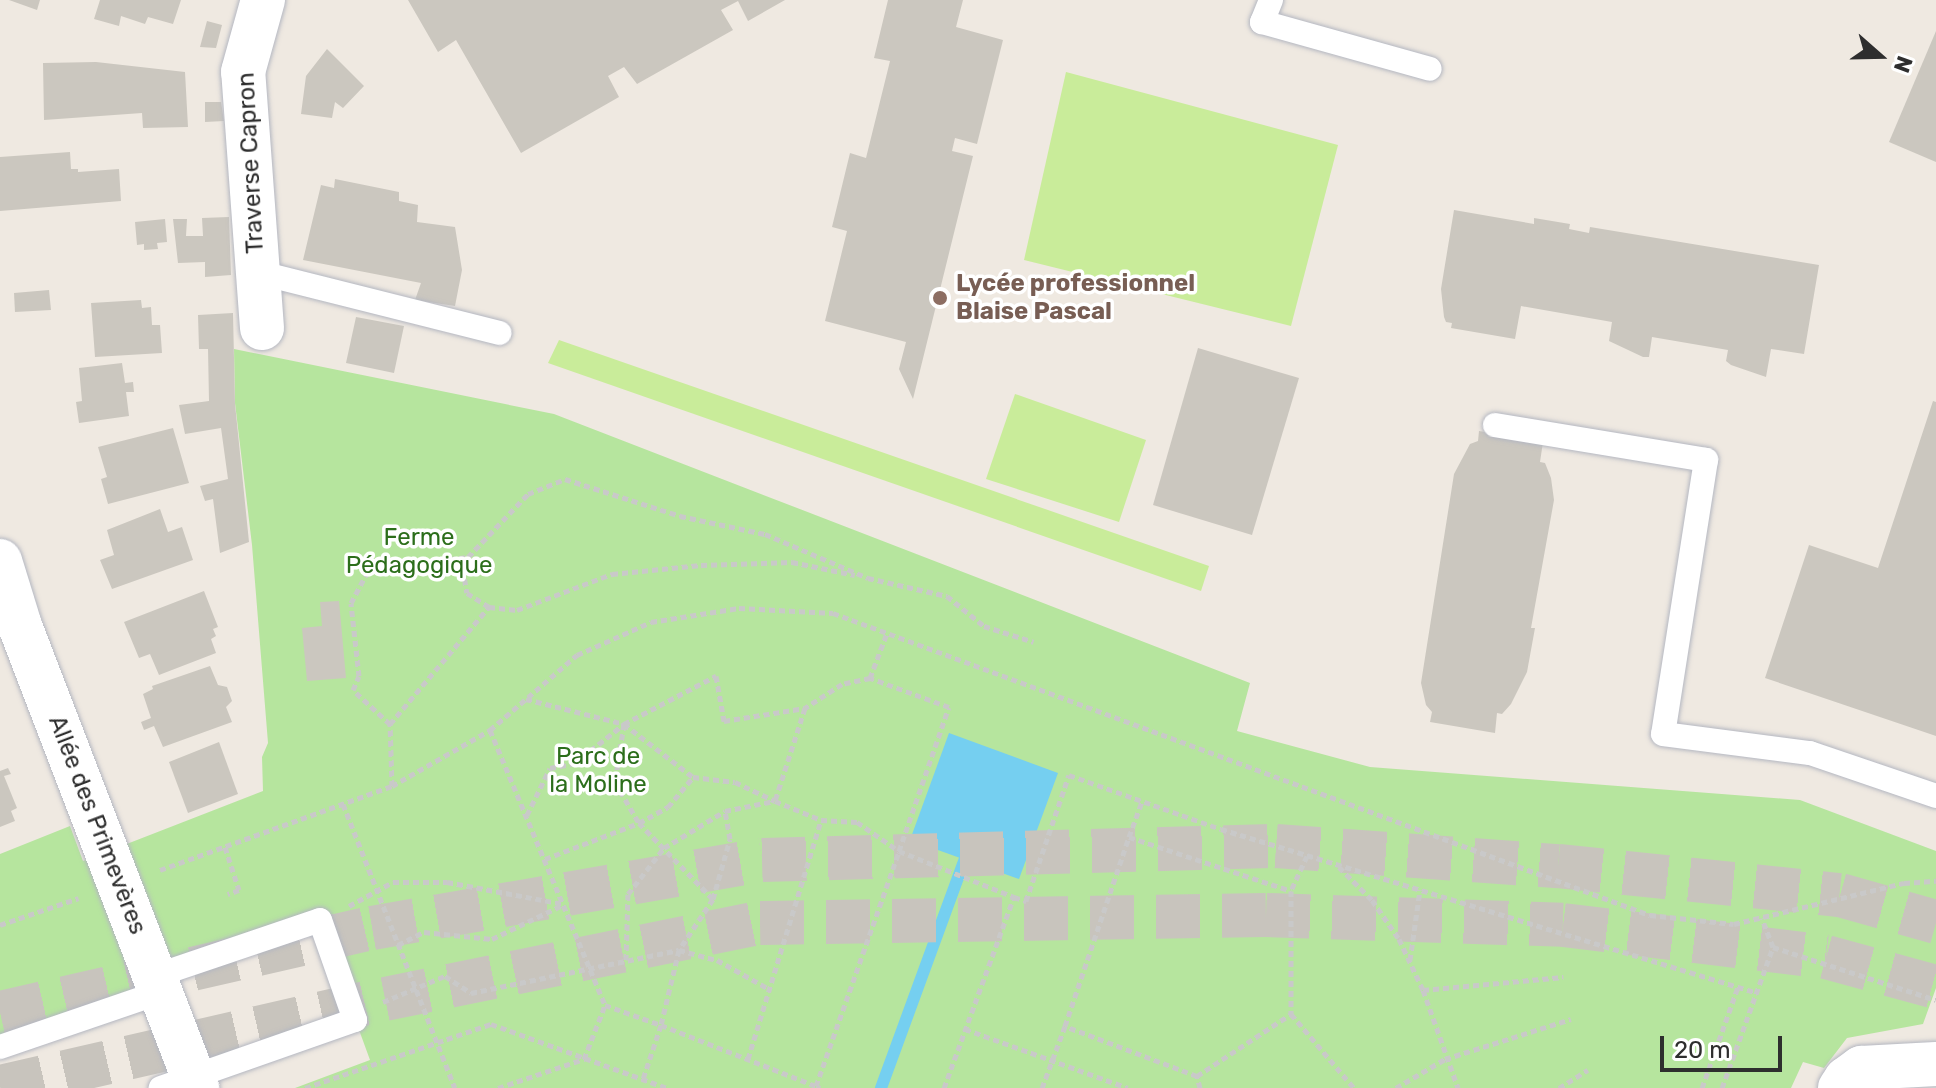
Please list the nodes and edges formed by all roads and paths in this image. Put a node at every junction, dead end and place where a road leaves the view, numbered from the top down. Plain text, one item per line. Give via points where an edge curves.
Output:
1 (263, 0) edge
2 (1271, 0) edge
3 (1430, 69) dead end
4 (257, 272) junction
5 (262, 328) dead end
6 (499, 333) dead end
7 (1495, 425) dead end
8 (468, 557) junction
9 (0, 561) edge
10 (868, 578) junction
11 (489, 607) junction
12 (887, 633) junction
13 (1034, 642) dead end
14 (870, 678) junction
15 (526, 699) junction
16 (805, 708) junction
17 (390, 724) junction
18 (624, 724) junction
19 (490, 730) junction
20 (693, 777) junction
21 (392, 786) junction
22 (1936, 796) edge
23 (775, 801) junction
24 (1142, 801) junction
25 (343, 804) junction
26 (725, 811) junction
27 (527, 816) junction
28 (821, 820) junction
29 (639, 823) junction
30 (1129, 837) junction
31 (225, 847) junction
32 (664, 848) junction
33 (899, 851) junction
34 (1307, 855) junction
35 (191, 859) dead end
36 (545, 859) junction
37 (1336, 864) junction
38 (1936, 881) edge
39 (120, 884) junction
40 (1420, 890) junction
41 (1291, 891) junction
42 (376, 893) junction
43 (228, 894) dead end
44 (1014, 897) junction
45 (713, 899) junction
46 (563, 905) junction
47 (1762, 918) junction
48 (0, 925) edge
49 (398, 945) junction
50 (1773, 947) junction
51 (679, 950) junction
52 (626, 960) junction
53 (1410, 960) junction
54 (590, 967) junction
55 (1563, 977) dead end
56 (158, 984) junction
57 (1738, 987) junction
58 (416, 988) junction
59 (769, 989) junction
60 (1423, 990) junction
61 (1758, 993) junction
62 (1936, 1000) edge
63 (605, 1005) junction
64 (1291, 1014) junction
65 (1571, 1019) dead end
66 (661, 1025) junction
67 (1065, 1026) junction
68 (965, 1029) junction
69 (436, 1041) junction
70 (0, 1047) edge
71 (584, 1059) junction
72 (748, 1059) junction
73 (1445, 1059) junction
74 (1052, 1060) junction
75 (1932, 1069) edge
76 (1588, 1070) dead end
77 (1197, 1076) junction
78 (643, 1079) junction
79 (184, 1085) edge
80 (818, 1087) edge
81 (305, 1088) edge
82 (455, 1088) edge
83 (498, 1088) edge
84 (667, 1088) edge
85 (944, 1088) edge
86 (1042, 1088) edge
87 (1128, 1088) edge
88 (1200, 1088) edge
89 (1354, 1088) edge
90 (1396, 1088) edge
91 (1458, 1088) edge
92 (1559, 1088) edge
93 (1702, 1088) edge
94 (1722, 1088) edge
95 (1840, 1088) edge

1 - 4 street, Traverse Capron via 243,72
2 - 3 lane via 1262,22
4 - 5 street, Traverse Capron
4 - 6 lane
7 - 22 lane via 1706,460 1663,734 1810,753
8 - 10 path via 528,494 565,479 680,516 765,534
8 - 11 path via 463,569 467,593
8 - 17 path via 370,568 351,603 359,676 353,690
9 - 39 street, Allée des Primevères
10 - 11 path via 792,562 701,565 612,574 517,610
10 - 13 path via 947,596 984,626
11 - 17 path
12 - 14 path
12 - 15 path via 833,613 739,608 651,622 577,655
12 - 47 path via 1650,915 1734,924
14 - 16 path via 842,684
14 - 33 path via 949,707
15 - 18 path
15 - 19 path
16 - 18 path via 724,721 716,676
16 - 23 path
17 - 21 path
18 - 20 path
18 - 27 path via 575,763 550,768
18 - 29 path via 615,782
19 - 21 path
19 - 27 path
20 - 23 path via 735,782
20 - 29 path via 668,807
21 - 25 path
23 - 26 path
23 - 28 path
24 - 30 path
24 - 34 path
24 - 44 path via 1069,775 1026,901
25 - 31 path
25 - 42 path
26 - 32 path
26 - 45 path via 730,839
27 - 36 path
28 - 33 path via 857,822
28 - 59 path
29 - 32 path
29 - 36 path
30 - 41 path
30 - 67 path
31 - 35 path
31 - 43 path via 239,890
32 - 45 path
32 - 52 path via 628,894
33 - 44 path
33 - 80 path
34 - 37 path
34 - 41 path
36 - 46 path
37 - 40 path
37 - 53 path via 1372,900
38 - 47 path via 1904,883
39 - 48 path
39 - 56 street, Allée des Primevères
40 - 53 path
40 - 57 path
41 - 64 path
42 - 46 path via 393,882 447,882
42 - 49 path
44 - 68 path
45 - 51 path
46 - 49 path via 492,939 424,932
46 - 54 path
47 - 50 path
49 - 58 path
50 - 61 path
50 - 62 path
51 - 52 path
51 - 59 path via 717,960
51 - 66 path
52 - 54 path
53 - 60 path
54 - 58 path via 471,993 445,976
54 - 63 path
55 - 60 path
56 - 70 lane
56 - 79 street, Allée des Primevères
56 - 79 lane via 320,920 355,1020
57 - 61 path
57 - 93 path
58 - 69 path
59 - 72 path
60 - 73 path
61 - 94 path
63 - 66 path
63 - 71 path
64 - 77 path
64 - 89 path
65 - 73 path
66 - 72 path
66 - 78 path
67 - 74 path
67 - 77 path
68 - 74 path
68 - 85 path
69 - 71 path via 491,1024
69 - 81 path
69 - 82 path
71 - 78 path
71 - 83 path
72 - 80 path
73 - 90 path
73 - 91 path
74 - 86 path
74 - 87 path
75 - 95 street via 1861,1068
76 - 92 path
77 - 88 path
78 - 84 path

